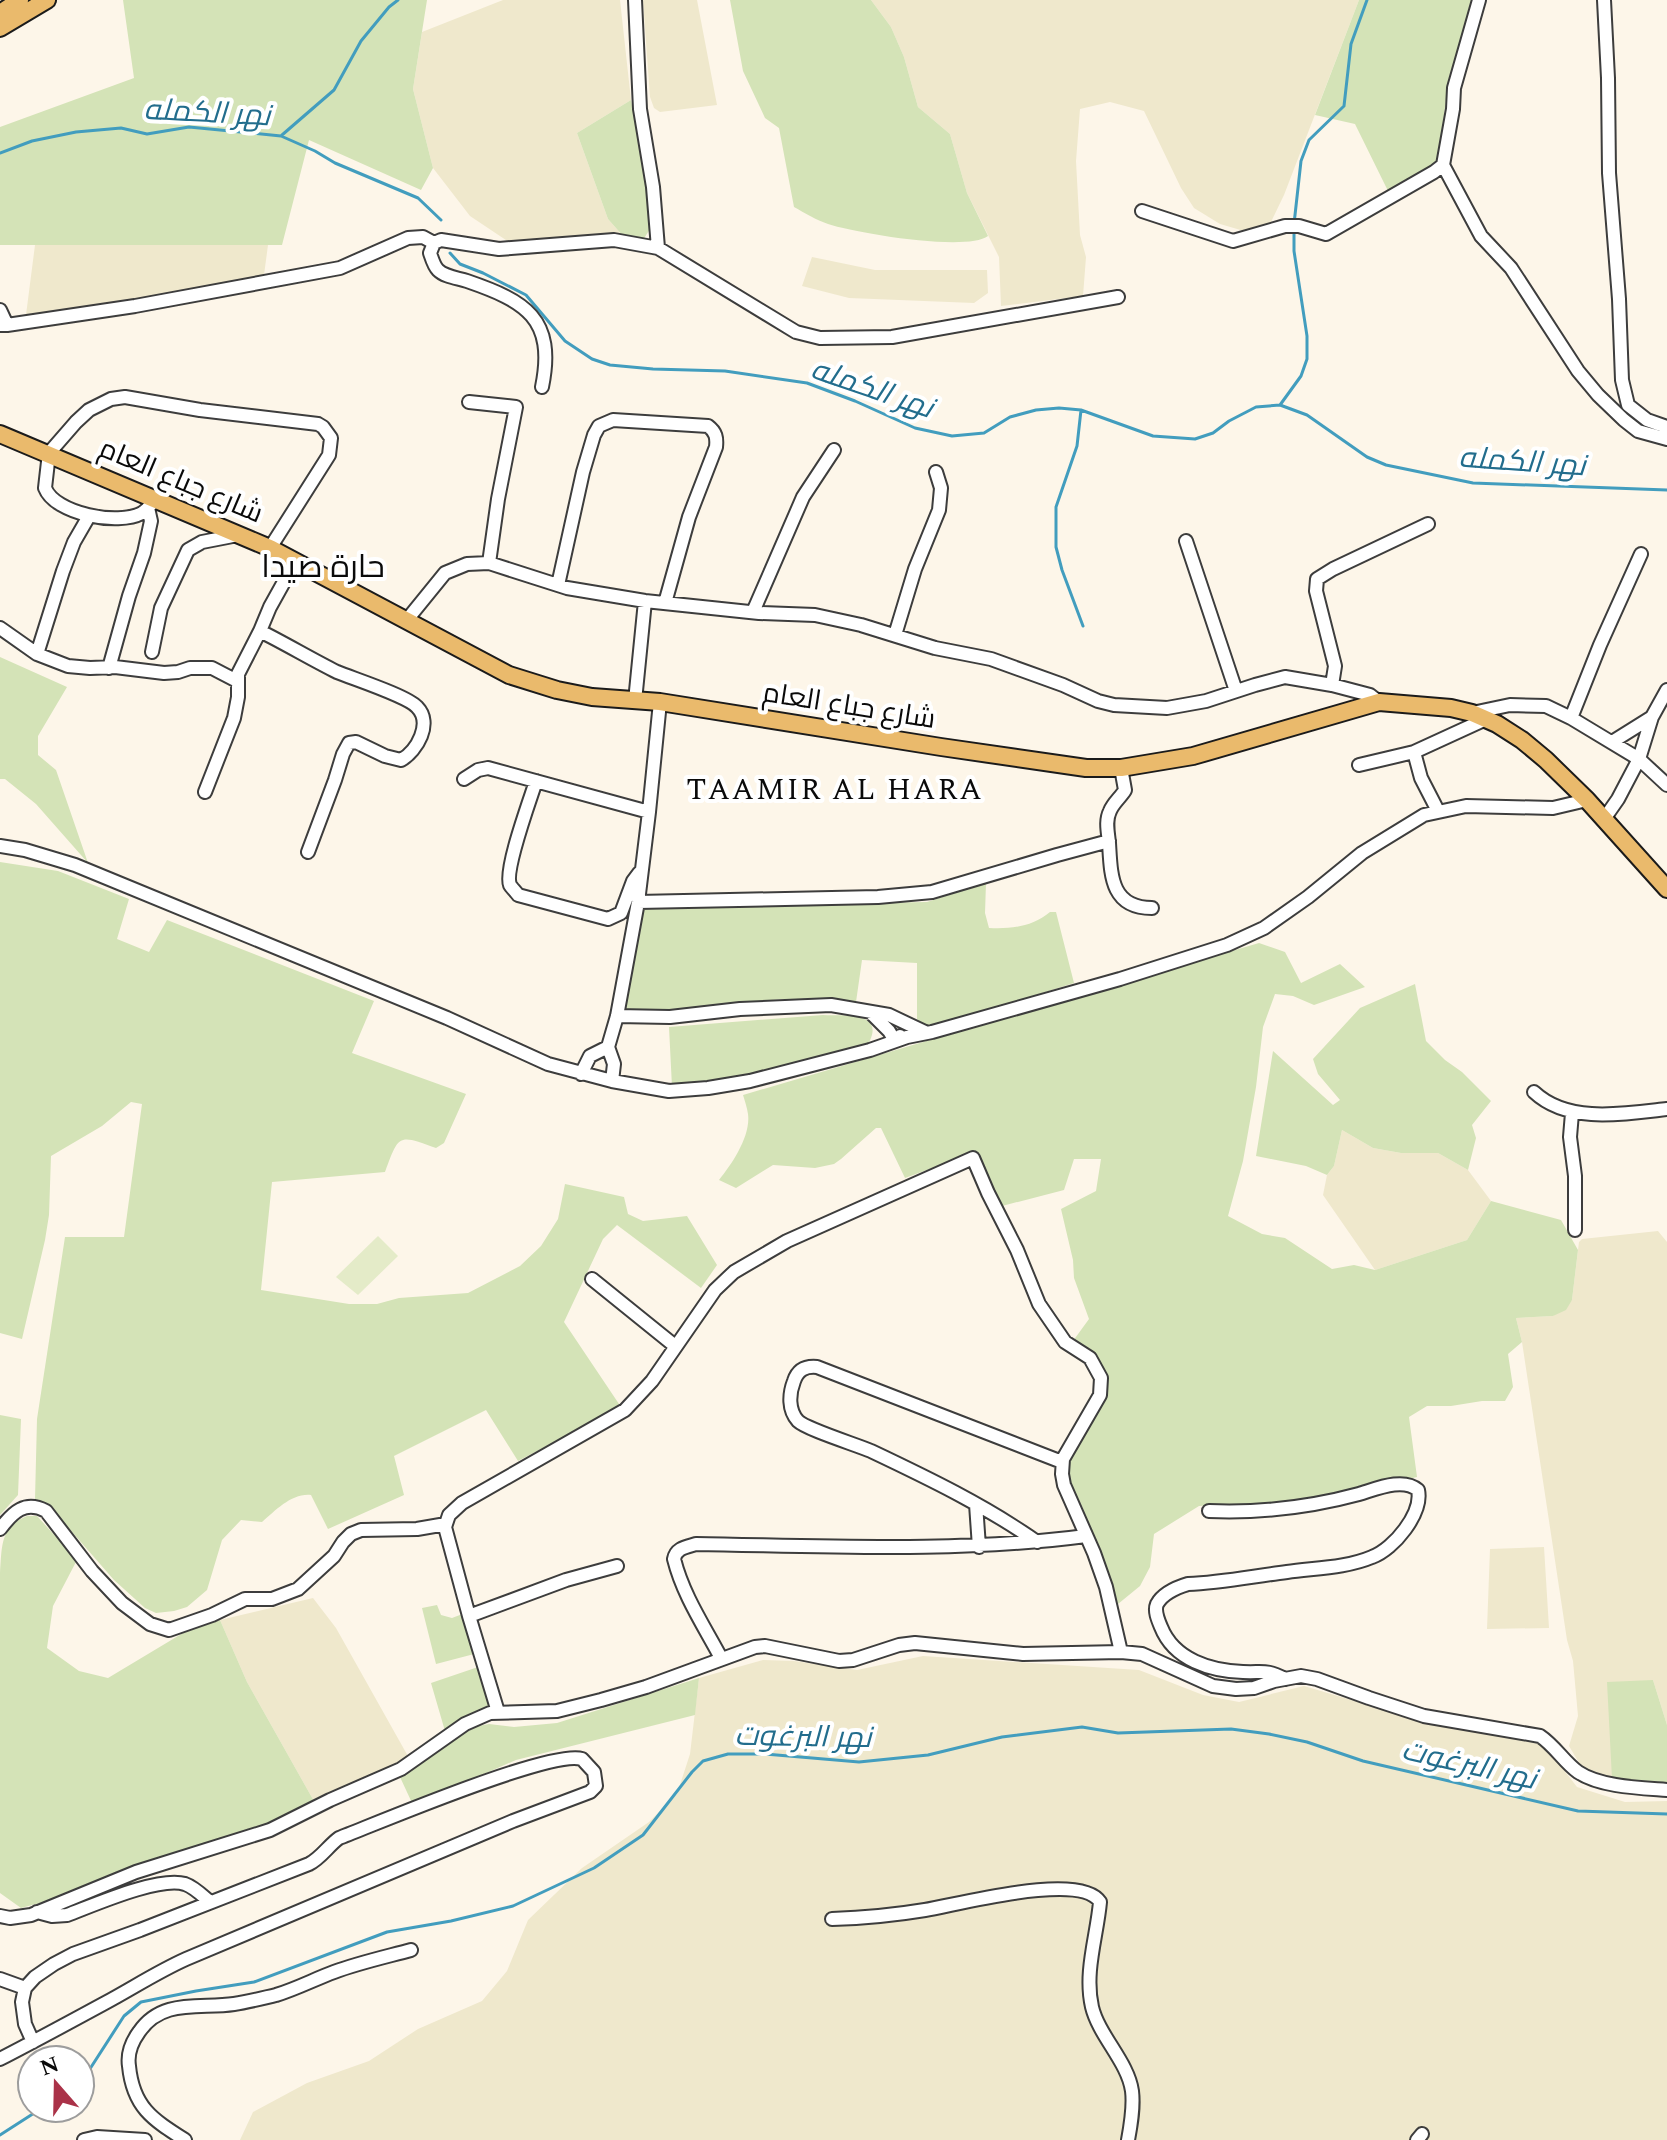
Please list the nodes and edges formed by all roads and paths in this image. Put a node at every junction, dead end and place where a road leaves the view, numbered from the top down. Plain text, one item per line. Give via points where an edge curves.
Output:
1 (20, 0) edge
2 (47, 0) edge
3 (635, 0) edge
4 (1479, 0) edge
5 (1604, 0) edge
6 (0, 13) edge
7 (0, 28) edge
8 (1443, 165) junction
9 (1142, 211) dead end
10 (434, 243) junction
11 (658, 248) junction
12 (1118, 297) dead end
13 (0, 310) edge
14 (4, 325) edge
15 (542, 387) dead end
16 (469, 402) dead end
17 (1667, 427) edge
18 (0, 434) edge
19 (1667, 439) edge
20 (834, 450) dead end
21 (49, 453) junction
22 (936, 472) dead end
23 (152, 504) junction
24 (89, 516) junction
25 (1428, 524) dead end
26 (238, 535) junction
27 (1186, 541) dead end
28 (270, 548) junction
29 (1641, 554) dead end
30 (295, 562) junction
31 (489, 563) junction
32 (558, 585) junction
33 (645, 601) junction
34 (665, 603) junction
35 (753, 612) junction
36 (406, 621) junction
37 (0, 628) edge
38 (260, 631) junction
39 (895, 635) junction
40 (152, 652) dead end
41 (37, 654) junction
42 (109, 668) junction
43 (237, 681) junction
44 (1332, 685) junction
45 (1667, 690) edge
46 (1236, 691) junction
47 (635, 701) junction
48 (660, 702) junction
49 (1379, 702) junction
50 (1479, 716) junction
51 (1652, 717) junction
52 (1571, 718) junction
53 (1612, 742) junction
54 (1414, 752) junction
55 (1639, 759) junction
56 (1359, 765) dead end
57 (1121, 768) junction
58 (464, 779) dead end
59 (536, 781) junction
60 (1667, 785) edge
61 (205, 792) dead end
62 (1587, 800) junction
63 (1438, 811) junction
64 (649, 812) junction
65 (1604, 819) junction
66 (1109, 841) junction
67 (0, 846) edge
68 (308, 852) dead end
69 (640, 872) junction
70 (1667, 889) edge
71 (638, 902) junction
72 (1152, 908) dead end
73 (870, 1012) junction
74 (617, 1016) junction
75 (898, 1020) junction
76 (882, 1023) junction
77 (927, 1033) junction
78 (895, 1041) junction
79 (608, 1047) junction
80 (877, 1047) junction
81 (581, 1074) junction
82 (612, 1081) junction
83 (1534, 1092) dead end
84 (1572, 1113) junction
85 (1665, 1113) edge
86 (1575, 1230) dead end
87 (592, 1279) dead end
88 (675, 1346) junction
89 (1062, 1462) junction
90 (976, 1504) junction
91 (1209, 1511) dead end
92 (446, 1524) junction
93 (0, 1529) edge
94 (1086, 1536) junction
95 (1037, 1542) junction
96 (979, 1547) junction
97 (617, 1566) dead end
98 (469, 1616) junction
99 (1121, 1652) junction
100 (721, 1658) junction
101 (1285, 1679) junction
102 (498, 1712) junction
103 (1667, 1790) edge
104 (210, 1902) junction
105 (37, 1912) junction
106 (0, 1916) edge
107 (832, 1919) dead end
108 (411, 1950) dead end
109 (0, 1979) edge
110 (25, 1988) junction
111 (33, 2042) junction
112 (0, 2059) edge
113 (84, 2140) edge
114 (145, 2140) edge
115 (185, 2140) edge
116 (1128, 2140) edge

1 - 6 main road
2 - 7 main road
3 - 11 street via 640,109
4 - 8 street via 1454,88
5 - 17 street via 1622,380 1628,405
8 - 9 street via 1321,234 1292,226 1233,241
8 - 19 street via 1481,236 1511,268 1578,371 1638,431
10 - 11 street via 499,249 614,240
10 - 14 street via 408,238 340,268
10 - 15 street via 430,253 438,270 518,302 534,316 543,336
11 - 12 street via 796,332 820,338 892,337
13 - 14 street
16 - 31 street via 516,407
18 - 21 main road, شارع جباع العام
20 - 35 street via 803,497
21 - 23 main road, شارع جباع العام
21 - 24 street via 46,492 54,502
21 - 28 street via 89,410 125,397 318,424 331,438 329,455
22 - 39 street via 939,510
23 - 24 street via 127,518
23 - 26 main road, شارع جباع العام
23 - 42 street via 144,553
24 - 41 street via 63,571
25 - 44 street via 1317,579 1335,666
26 - 28 main road, شارع جباع العام
26 - 40 street via 188,550 161,608
27 - 46 street
28 - 30 main road, شارع جباع العام
29 - 52 street
30 - 36 main road, شارع جباع العام
30 - 38 street
31 - 32 street
31 - 36 street via 445,573
32 - 33 street
32 - 34 street via 583,472 599,426 613,420 708,426 717,438 716,447
33 - 34 street
33 - 47 street
34 - 35 street
35 - 39 street via 815,615
36 - 47 main road, شارع جباع العام via 509,675 580,695
37 - 41 street
38 - 43 street
38 - 68 street via 409,701 422,714 417,746 401,760 356,742 346,746
39 - 46 street via 991,659 1114,705 1167,708
41 - 42 street via 68,666
42 - 43 street via 164,673 212,668
43 - 61 street via 234,718
44 - 46 street via 1285,677
44 - 49 street
45 - 51 street
47 - 48 main road, شارع جباع العام
48 - 57 main road, شارع جباع العام via 1086,768
48 - 64 street
49 - 50 main road, شارع جباع العام via 1451,708
49 - 57 main road, شارع جباع العام via 1193,756
50 - 52 street via 1510,705 1546,706
50 - 54 street
50 - 62 main road, شارع جباع العام via 1522,740
51 - 53 street
51 - 55 street
52 - 53 street
53 - 55 street
54 - 56 street
54 - 63 street
55 - 60 street
55 - 65 street
57 - 66 street via 1125,790 1110,810
58 - 59 street via 483,768
59 - 64 street
59 - 69 street via 509,875 518,895 608,919 621,913
62 - 63 street via 1553,808 1478,805
62 - 65 main road, شارع جباع العام
63 - 77 street via 1362,853 1264,928 1227,945
64 - 69 street
65 - 70 main road, شارع جباع العام
66 - 71 street via 932,892
66 - 72 street via 1117,892 1137,906
67 - 81 street via 75,865
69 - 71 street
71 - 74 street
73 - 74 street via 831,1005
73 - 75 street
73 - 76 street
74 - 79 street
75 - 77 street
75 - 78 street via 901,1033
76 - 78 street
76 - 80 street
77 - 78 street
78 - 80 street
79 - 81 street via 590,1056
79 - 82 street
80 - 82 street via 708,1088 669,1091
81 - 82 street
83 - 84 street
84 - 85 street
84 - 86 street
87 - 88 street
88 - 89 street via 734,1272 787,1241 973,1158 1039,1304 1065,1342 1090,1358 1101,1378 1100,1395
88 - 92 street via 625,1410 462,1503
89 - 90 street via 817,1367 807,1366 795,1376 791,1406 801,1424 873,1452
89 - 94 street via 1064,1485
90 - 95 street
90 - 96 street
91 - 101 street via 1340,1499 1396,1484 1418,1490 1420,1501 1403,1532 1376,1556 1188,1584 1158,1603 1162,1630 1190,1660 1223,1670 1270,1671
92 - 93 street via 361,1530 298,1589 272,1599 245,1599 169,1630 150,1624 122,1603 36,1505 24,1507
92 - 98 street
94 - 95 street
94 - 99 street via 1106,1587
95 - 96 street
96 - 100 street via 683,1548 675,1556 678,1571
97 - 98 street
98 - 102 street
99 - 100 street via 1023,1654 915,1643 853,1660 765,1646
99 - 101 street via 1142,1654 1213,1686 1254,1688
100 - 102 street via 646,1687 557,1711
101 - 103 street via 1317,1679 1424,1716 1540,1736 1581,1774
102 - 105 street via 475,1718 401,1769 270,1830 136,1872
104 - 105 street via 191,1886 166,1882 67,1915
104 - 110 street via 73,1954
104 - 111 street via 314,1862 339,1838 491,1780 569,1757 582,1759 594,1772 596,1786 590,1792 186,1959
105 - 106 street
107 - 116 street via 1053,1889 1096,1896 1100,1902 1090,1974 1092,2006 1132,2088
108 - 115 street via 279,1994 234,2004 181,2006 157,2014 131,2043 131,2086 161,2125
109 - 110 street
110 - 111 street via 25,2024
111 - 112 street
113 - 114 street

